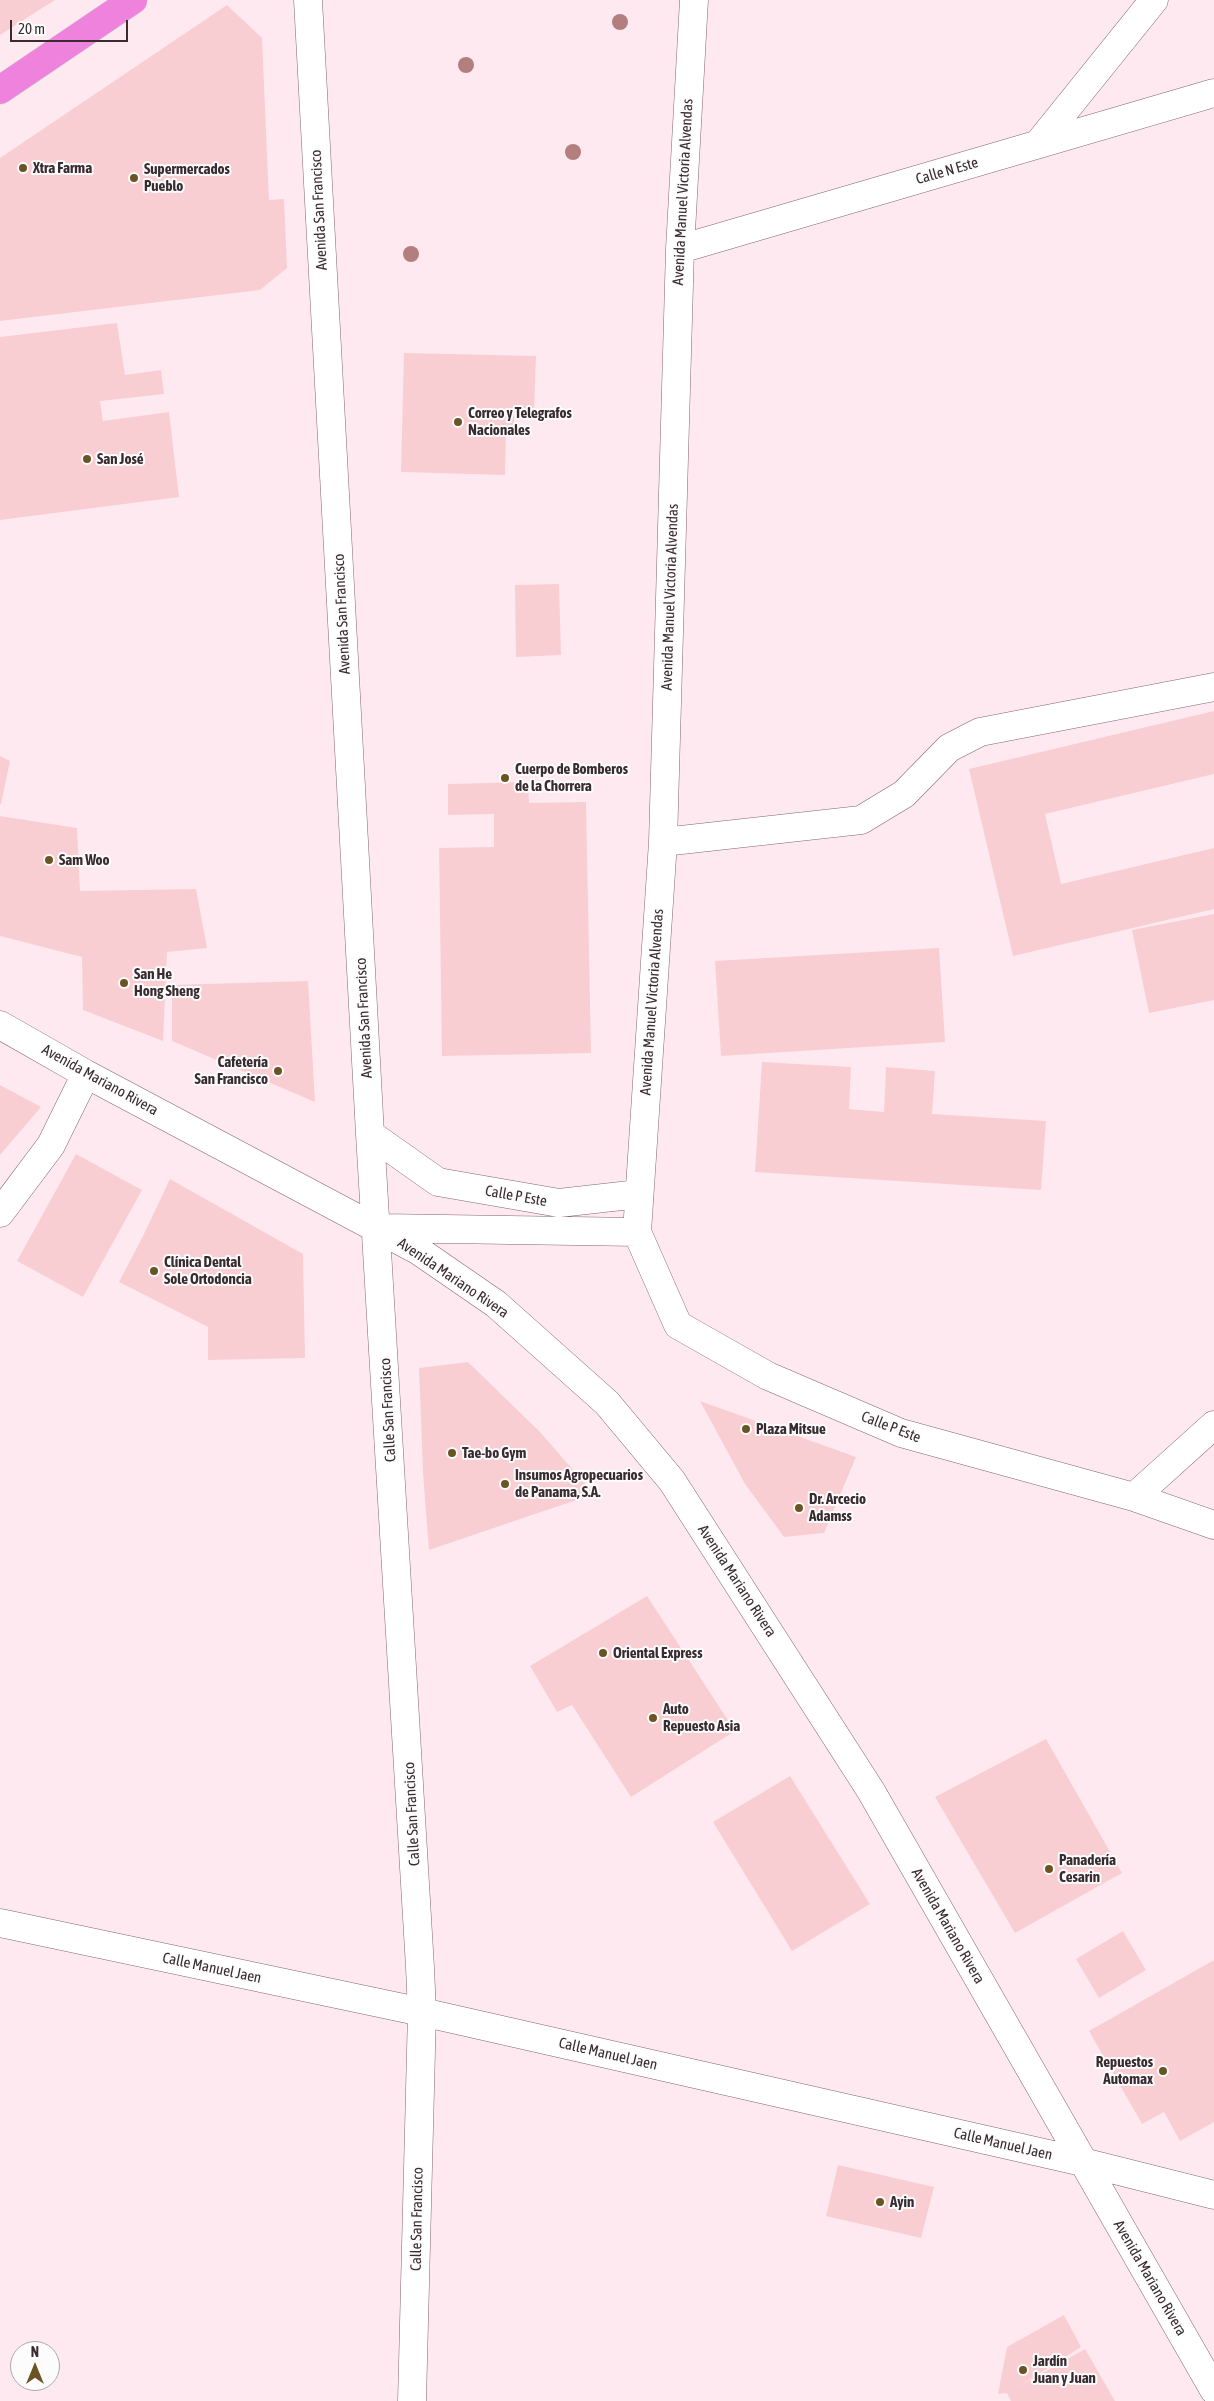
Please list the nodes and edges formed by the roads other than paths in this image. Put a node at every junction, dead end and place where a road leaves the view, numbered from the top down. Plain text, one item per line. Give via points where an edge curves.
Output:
1 (133, 0) edge
2 (308, 0) edge
3 (694, 0) edge
4 (1154, 0) edge
5 (0, 90) edge
6 (1214, 93) edge
7 (1038, 144) junction
8 (680, 249) junction
9 (1214, 687) edge
10 (664, 842) junction
11 (0, 1025) edge
12 (86, 1074) junction
13 (370, 1134) junction
14 (639, 1194) junction
15 (0, 1213) edge
16 (377, 1228) junction
17 (637, 1232) junction
18 (1214, 1425) edge
19 (1134, 1498) junction
20 (1214, 1525) edge
21 (0, 1923) edge
22 (422, 2012) junction
23 (1084, 2162) junction
24 (1214, 2195) edge
25 (1214, 2390) edge
26 (412, 2401) edge

1 - 5 highway
2 - 13 street, Avenida San Francisco
3 - 8 street, Avenida Manuel Victoria Alvendas
4 - 7 street
6 - 7 street, Calle N Este
7 - 8 street, Calle N Este
8 - 10 street, Avenida Manuel Victoria Alvendas
9 - 10 street via 980,732 949,748 904,794 860,820
10 - 14 street, Avenida Manuel Victoria Alvendas
11 - 12 street, Avenida Mariano Rivera
12 - 15 street via 51,1145
12 - 16 street, Avenida Mariano Rivera
13 - 14 street, Calle P Este via 438,1182 559,1203
13 - 16 street, Avenida San Francisco
14 - 17 street, Calle P Este
16 - 17 street, Calle P Este
16 - 22 street, Calle San Francisco
16 - 23 street, Avenida Mariano Rivera via 418,1251 496,1304 607,1403 672,1481 871,1791
17 - 19 street, Calle P Este via 678,1325 768,1376 901,1433
18 - 19 street
19 - 20 street, Calle P Este
21 - 22 street, Calle Manuel Jaen
22 - 23 street, Calle Manuel Jaen
22 - 26 street, Calle San Francisco
23 - 24 street, Calle Manuel Jaen
23 - 25 street, Avenida Mariano Rivera

